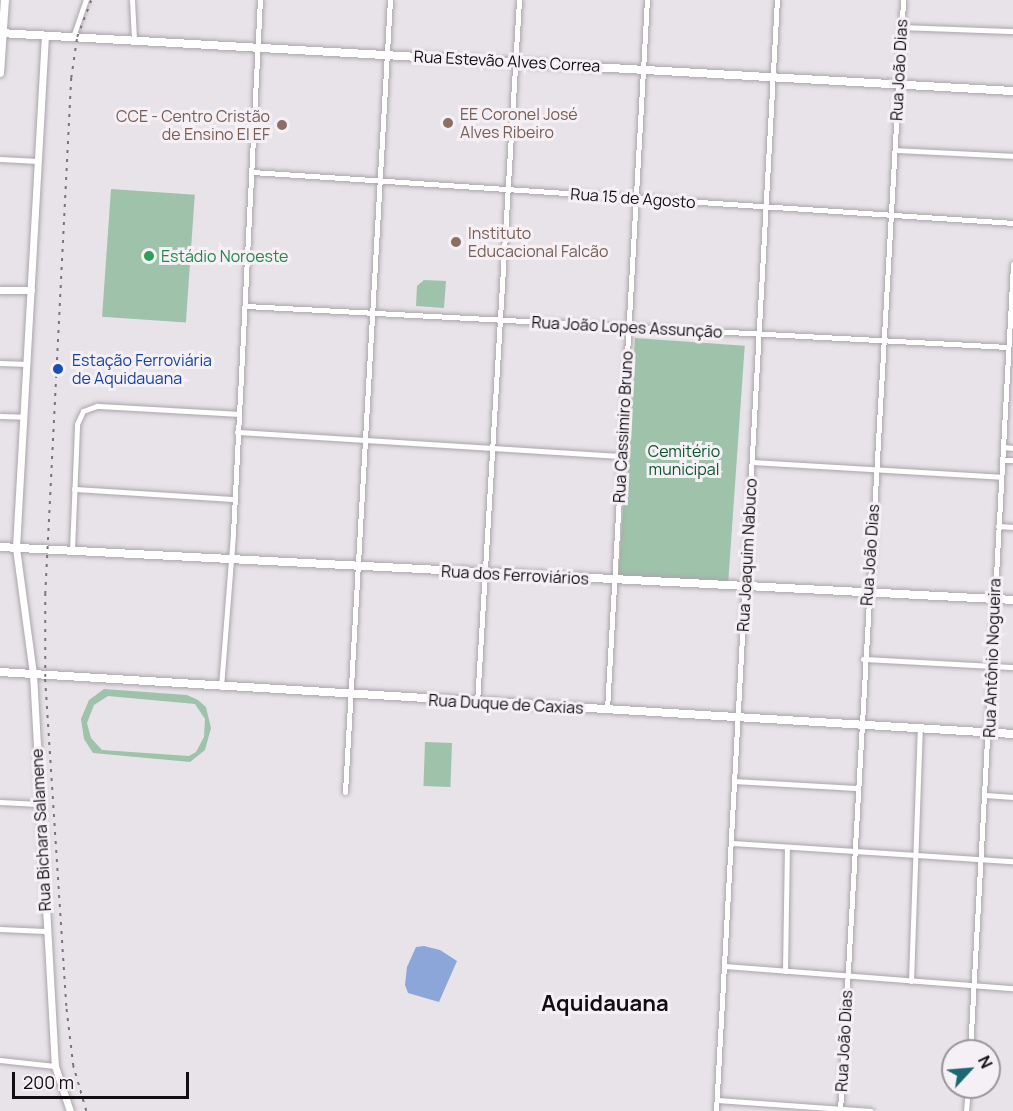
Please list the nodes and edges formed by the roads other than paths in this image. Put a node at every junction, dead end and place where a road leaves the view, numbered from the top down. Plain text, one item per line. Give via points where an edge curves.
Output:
1 (5, 0) edge
2 (87, 0) edge
3 (132, 0) edge
4 (260, 0) edge
5 (390, 0) edge
6 (519, 0) edge
7 (647, 0) edge
8 (777, 0) edge
9 (903, 0) edge
10 (902, 27) junction
11 (1013, 31) edge
12 (1, 33) edge
13 (45, 35) junction
14 (73, 37) junction
15 (134, 40) junction
16 (258, 46) junction
17 (388, 54) junction
18 (516, 62) junction
19 (643, 69) junction
20 (0, 73) edge
21 (773, 77) junction
22 (899, 85) junction
23 (1013, 91) edge
24 (895, 150) junction
25 (1013, 156) edge
26 (0, 159) edge
27 (38, 161) junction
28 (252, 172) junction
29 (379, 180) junction
30 (507, 189) junction
31 (636, 198) junction
32 (766, 207) junction
33 (891, 215) junction
34 (1013, 223) edge
35 (1013, 264) edge
36 (0, 290) edge
37 (31, 290) junction
38 (1012, 298) edge
39 (246, 306) junction
40 (372, 313) junction
41 (500, 320) junction
42 (628, 328) junction
43 (759, 335) junction
44 (883, 342) junction
45 (1008, 347) junction
46 (0, 363) edge
47 (27, 364) junction
48 (1010, 370) edge
49 (1010, 384) edge
50 (238, 414) junction
51 (0, 416) edge
52 (24, 417) junction
53 (237, 432) junction
54 (365, 440) junction
55 (1003, 447) junction
56 (492, 448) junction
57 (1013, 448) edge
58 (621, 456) junction
59 (1002, 460) junction
60 (1013, 460) edge
61 (752, 462) junction
62 (875, 468) junction
63 (1001, 477) junction
64 (74, 489) junction
65 (234, 499) junction
66 (998, 526) junction
67 (1013, 527) edge
68 (0, 547) edge
69 (16, 548) junction
70 (72, 551) junction
71 (231, 560) junction
72 (357, 566) junction
73 (485, 573) junction
74 (614, 580) junction
75 (745, 587) junction
76 (867, 593) junction
77 (994, 600) junction
78 (1013, 600) edge
79 (863, 659) junction
80 (991, 666) junction
81 (1013, 667) edge
82 (0, 672) edge
83 (33, 674) junction
84 (220, 687) junction
85 (349, 695) junction
86 (477, 703) junction
87 (607, 710) junction
88 (738, 718) junction
89 (860, 726) junction
90 (920, 729) junction
91 (989, 733) junction
92 (1013, 735) edge
93 (734, 781) junction
94 (856, 788) junction
95 (345, 792) dead end
96 (985, 795) junction
97 (1013, 796) edge
98 (0, 802) edge
99 (39, 804) junction
100 (731, 843) junction
101 (787, 848) junction
102 (853, 852) junction
103 (914, 855) junction
104 (981, 860) junction
105 (1013, 861) edge
106 (0, 929) edge
107 (45, 931) junction
108 (724, 966) junction
109 (785, 971) junction
110 (847, 976) junction
111 (911, 981) junction
112 (974, 986) junction
113 (1013, 988) edge
114 (971, 1039) edge
115 (0, 1060) edge
116 (56, 1065) junction
117 (717, 1100) junction
118 (840, 1110) edge
119 (70, 1111) edge
120 (716, 1111) edge
121 (871, 1111) edge

1 - 12 main road
2 - 14 street
3 - 15 street
4 - 16 street
5 - 17 street
6 - 18 street
7 - 19 street, Rua Cassimiro Bruno
8 - 21 street, Rua Joaquim Nabuco
9 - 10 street, Rua João Dias
10 - 11 street
10 - 22 street, Rua João Dias
12 - 13 main road, Rua Estevão Alves Correa
12 - 20 main road
13 - 14 main road, Rua Estevão Alves Correa
13 - 27 street, Rua Bichara Salamene
14 - 15 main road, Rua Estevão Alves Correa
15 - 16 main road, Rua Estevão Alves Correa
16 - 17 main road, Rua Estevão Alves Correa
16 - 28 street
17 - 18 main road, Rua Estevão Alves Correa
17 - 29 street
18 - 19 main road, Rua Estevão Alves Correa
18 - 30 street
19 - 21 main road, Rua Estevão Alves Correa
19 - 31 street, Rua Cassimiro Bruno
21 - 22 main road, Rua Estevão Alves Correa
21 - 32 street, Rua Joaquim Nabuco
22 - 23 main road, Rua Estevão Alves Correa
22 - 24 street, Rua João Dias
24 - 25 street
24 - 33 street, Rua João Dias
26 - 27 street
27 - 37 street, Rua Bichara Salamene
28 - 29 street, Rua 15 de Agosto
28 - 39 street
29 - 30 street, Rua 15 de Agosto
29 - 40 street
30 - 31 street, Rua 15 de Agosto
30 - 41 street
31 - 32 street, Rua 15 de Agosto
31 - 42 street, Rua Cassimiro Bruno
32 - 33 street, Rua 15 de Agosto
32 - 43 street, Rua Joaquim Nabuco
33 - 34 street, Rua 15 de Agosto
33 - 44 street, Rua João Dias
35 - 38 street, Rua Antônio Nogueira
36 - 37 street
37 - 47 street, Rua Bichara Salamene
38 - 45 street, Rua Antônio Nogueira
39 - 40 street, Rua João Lopes Assunção
39 - 50 street
40 - 41 street, Rua João Lopes Assunção
40 - 54 street
41 - 42 street, Rua João Lopes Assunção
41 - 56 street
42 - 43 street, Rua João Lopes Assunção
42 - 58 street, Rua Cassimiro Bruno
43 - 44 street, Rua João Lopes Assunção
43 - 61 street, Rua Joaquim Nabuco
44 - 45 street, Rua João Lopes Assunção
44 - 62 street, Rua João Dias
45 - 48 street, Rua Antônio Nogueira
46 - 47 street
47 - 52 street, Rua Bichara Salamene
48 - 49 street, Rua Antônio Nogueira
49 - 55 street, Rua Antônio Nogueira
50 - 53 street
50 - 64 street via 97,406 83,411 77,424
51 - 52 street
52 - 69 street, Rua Bichara Salamene
53 - 54 street
53 - 65 street
54 - 56 street
54 - 72 street
55 - 57 street
55 - 59 street, Rua Antônio Nogueira
56 - 58 street
56 - 73 street
58 - 74 street, Rua Cassimiro Bruno
59 - 60 street
59 - 63 street, Rua Antônio Nogueira
61 - 62 street
61 - 75 street, Rua Joaquim Nabuco
62 - 63 street
62 - 76 street, Rua João Dias
63 - 66 street, Rua Antônio Nogueira
64 - 65 street
64 - 70 street
65 - 71 street
66 - 67 street
66 - 77 street, Rua Antônio Nogueira
68 - 69 main road
69 - 70 main road, Rua dos Ferroviários
69 - 83 street, Rua Bichara Salamene
70 - 71 main road, Rua dos Ferroviários
71 - 72 main road, Rua dos Ferroviários
71 - 84 street
72 - 73 main road, Rua dos Ferroviários
72 - 85 street
73 - 74 main road, Rua dos Ferroviários
73 - 86 street
74 - 75 main road, Rua dos Ferroviários
74 - 87 street, Rua Cassimiro Bruno
75 - 76 main road, Rua dos Ferroviários
75 - 88 street, Rua Joaquim Nabuco
76 - 77 main road, Rua dos Ferroviários
76 - 79 street, Rua João Dias
77 - 78 main road, Rua dos Ferroviários
77 - 80 street, Rua Antônio Nogueira
79 - 80 street
79 - 89 street, Rua João Dias
80 - 81 street
80 - 91 street, Rua Antônio Nogueira
82 - 83 main road, Rua Duque de Caxias
83 - 84 main road, Rua Duque de Caxias
83 - 99 street, Rua Bichara Salamene
84 - 85 main road, Rua Duque de Caxias
85 - 86 main road, Rua Duque de Caxias
85 - 95 street
86 - 87 main road, Rua Duque de Caxias
87 - 88 main road, Rua Duque de Caxias
88 - 89 main road, Rua Duque de Caxias
88 - 93 street, Rua Joaquim Nabuco
89 - 90 main road, Rua Duque de Caxias
89 - 94 street, Rua João Dias
90 - 91 main road, Rua Duque de Caxias
90 - 103 street
91 - 92 main road, Rua Duque de Caxias
91 - 96 street, Rua Antônio Nogueira
93 - 94 street
93 - 100 street, Rua Joaquim Nabuco
94 - 102 street, Rua João Dias
96 - 97 street
96 - 104 street, Rua Antônio Nogueira
98 - 99 street
99 - 107 street, Rua Bichara Salamene
100 - 101 street
100 - 108 street, Rua Joaquim Nabuco
101 - 102 street
101 - 109 street
102 - 103 street
102 - 110 street, Rua João Dias
103 - 104 street
103 - 111 street
104 - 105 street
104 - 112 street, Rua Antônio Nogueira
106 - 107 street
107 - 116 street, Rua Bichara Salamene
108 - 109 street
108 - 117 street, Rua Joaquim Nabuco
109 - 110 street
110 - 111 street
110 - 118 street, Rua João Dias
111 - 112 street
112 - 113 street
112 - 114 street, Rua Antônio Nogueira
115 - 116 street
116 - 119 street, Rua Bichara Salamene
117 - 118 street
117 - 120 street, Rua Joaquim Nabuco
118 - 121 street

